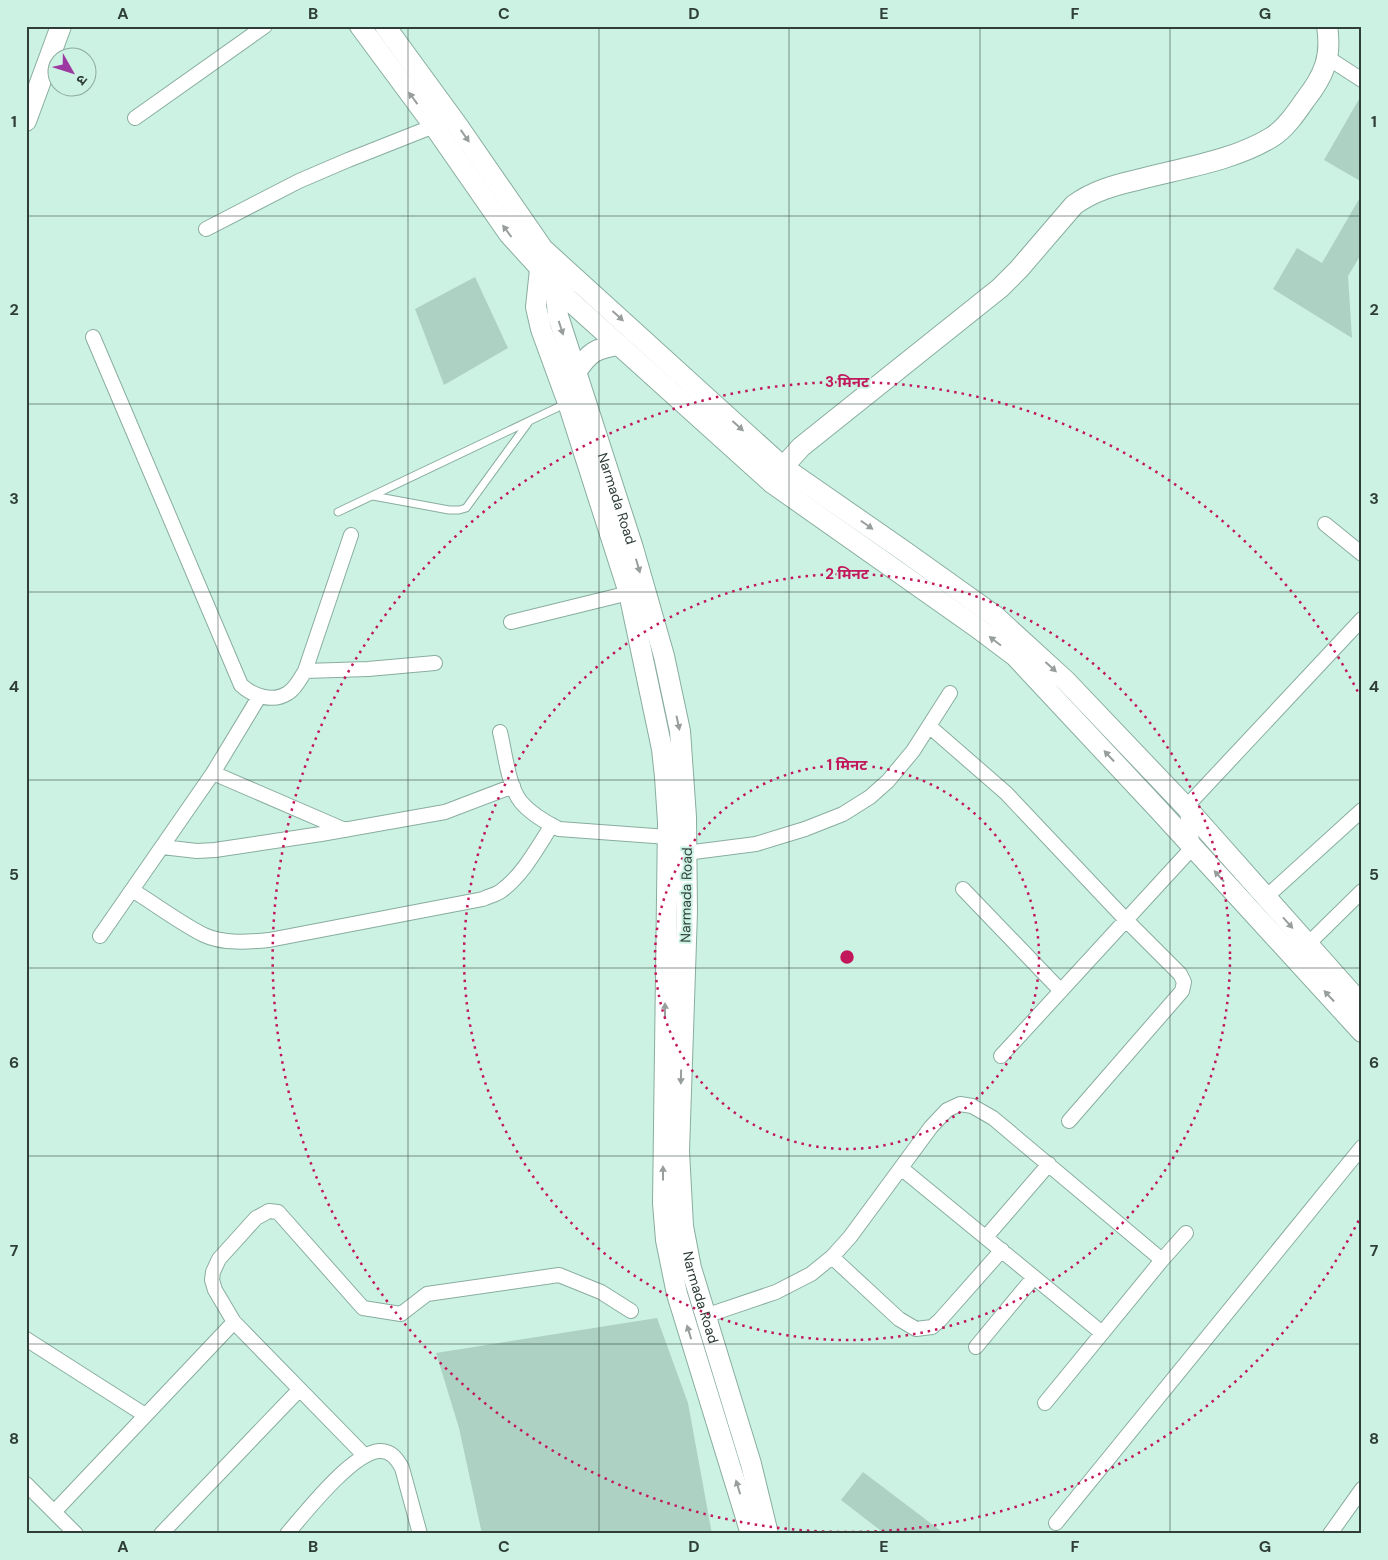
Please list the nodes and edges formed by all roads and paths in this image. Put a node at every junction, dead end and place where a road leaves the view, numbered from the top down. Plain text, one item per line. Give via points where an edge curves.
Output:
1 (61, 26) edge
2 (264, 26) edge
3 (360, 26) edge
4 (385, 26) edge
5 (1327, 26) edge
6 (1328, 58) junction
7 (1362, 80) edge
8 (135, 118) dead end
9 (26, 121) edge
10 (434, 126) junction
11 (206, 228) dead end
12 (541, 258) junction
13 (558, 262) junction
14 (554, 283) junction
15 (93, 337) dead end
16 (619, 345) junction
17 (576, 372) junction
18 (568, 403) junction
19 (530, 421) junction
20 (777, 475) junction
21 (372, 496) junction
22 (338, 512) dead end
23 (1325, 524) dead end
24 (351, 534) dead end
25 (1362, 554) edge
26 (629, 593) junction
27 (1362, 619) edge
28 (511, 622) dead end
29 (435, 663) dead end
30 (305, 671) junction
31 (950, 693) dead end
32 (259, 697) junction
33 (929, 726) junction
34 (500, 732) dead end
35 (213, 773) junction
36 (513, 786) junction
37 (1186, 807) junction
38 (1362, 810) edge
39 (552, 825) junction
40 (346, 830) junction
41 (668, 838) junction
42 (1192, 847) junction
43 (162, 848) junction
44 (686, 853) junction
45 (963, 889) dead end
46 (132, 890) junction
47 (1362, 891) edge
48 (1265, 898) junction
49 (1126, 920) junction
50 (100, 936) dead end
51 (1307, 945) junction
52 (1061, 991) junction
53 (1362, 1005) edge
54 (1362, 1032) edge
55 (1001, 1056) dead end
56 (1069, 1121) dead end
57 (1362, 1147) edge
58 (1049, 1164) junction
59 (901, 1168) junction
60 (1186, 1233) dead end
61 (986, 1238) junction
62 (1002, 1250) junction
63 (832, 1257) junction
64 (1162, 1260) junction
65 (1034, 1277) junction
66 (631, 1311) dead end
67 (705, 1316) junction
68 (234, 1322) junction
69 (1102, 1333) junction
70 (26, 1339) edge
71 (976, 1347) dead end
72 (299, 1390) junction
73 (1045, 1403) dead end
74 (145, 1415) junction
75 (364, 1456) junction
76 (26, 1484) edge
77 (1362, 1489) edge
78 (55, 1511) junction
79 (1056, 1523) dead end
80 (76, 1534) edge
81 (161, 1534) edge
82 (287, 1534) edge
83 (420, 1534) edge
84 (751, 1534) edge
85 (768, 1534) edge
86 (1330, 1534) edge

1 - 9 street
2 - 8 street
10 -> 3 street
4 -> 12 street via 458,126
5 - 6 street
6 - 7 street
6 - 20 street via 1316,88 1274,136 1242,153 1110,186 1074,205 1000,288 801,447
10 - 11 street via 299,181
12 -> 10 street via 509,234
12 - 13 street
12 - 14 street
12 - 18 street via 536,307
13 - 14 street, Narmada Road
13 -> 20 street
14 - 16 street
14 -> 17 street, Narmada Road via 558,316
15 - 32 street via 241,685
16 - 17 street via 603,347 592,353
16 - 20 street
17 -> 44 street, Narmada Road via 664,656 680,731
18 - 19 lane
18 - 26 street
19 - 21 lane
19 - 21 lane via 466,508 450,510
20 -> 37 street via 904,551 995,616 1066,681
42 -> 20 street via 1015,656
21 - 22 lane
23 - 25 street
24 - 30 street
26 - 28 street
26 - 41 street via 662,749
27 - 37 street
29 - 30 street
30 - 32 street via 288,694
31 - 33 street
32 - 35 street
33 - 44 street via 888,781 843,814 756,844
33 - 49 street via 1006,793
34 - 36 street
35 - 40 street
35 - 43 street
36 - 39 street via 529,811
36 - 40 street via 446,812
37 - 42 street
37 - 48 street
38 - 48 street
39 - 41 street via 559,829
39 - 46 street via 513,880 500,892 483,899 269,940 226,940 205,935
40 - 43 street via 215,850
84 -> 41 street via 677,1294 666,1240 663,1193
42 - 49 street
54 -> 42 street
43 - 46 street
44 -> 67 street, Narmada Road via 680,1179 682,1226
45 - 52 street
46 - 50 street
47 - 51 street
48 -> 51 street
49 - 52 street
49 - 56 street via 1180,974 1184,982 1182,991
51 - 53 street
52 - 55 street
57 - 79 street
58 - 59 street via 993,1118 972,1106 960,1104 947,1110 931,1127
58 - 61 street
58 - 64 street
59 - 61 street
59 - 63 street
60 - 64 street
61 - 62 street
62 - 63 street via 940,1320 925,1329 916,1329 899,1319
62 - 65 street
63 - 67 street via 811,1274 776,1292
64 - 69 street
65 - 69 street
65 - 71 street
66 - 68 street via 601,1292 559,1275 427,1294 402,1314 364,1308 278,1212 268,1211 256,1218 220,1259 213,1272 214,1290
67 - 85 street, Narmada Road via 751,1464
68 - 72 street
68 - 74 street
69 - 73 street
70 - 74 street
72 - 75 street
72 - 81 street
74 - 78 street
75 - 82 street via 337,1478
75 - 83 street via 384,1451 397,1459
76 - 78 street
77 - 86 street
78 - 80 street

